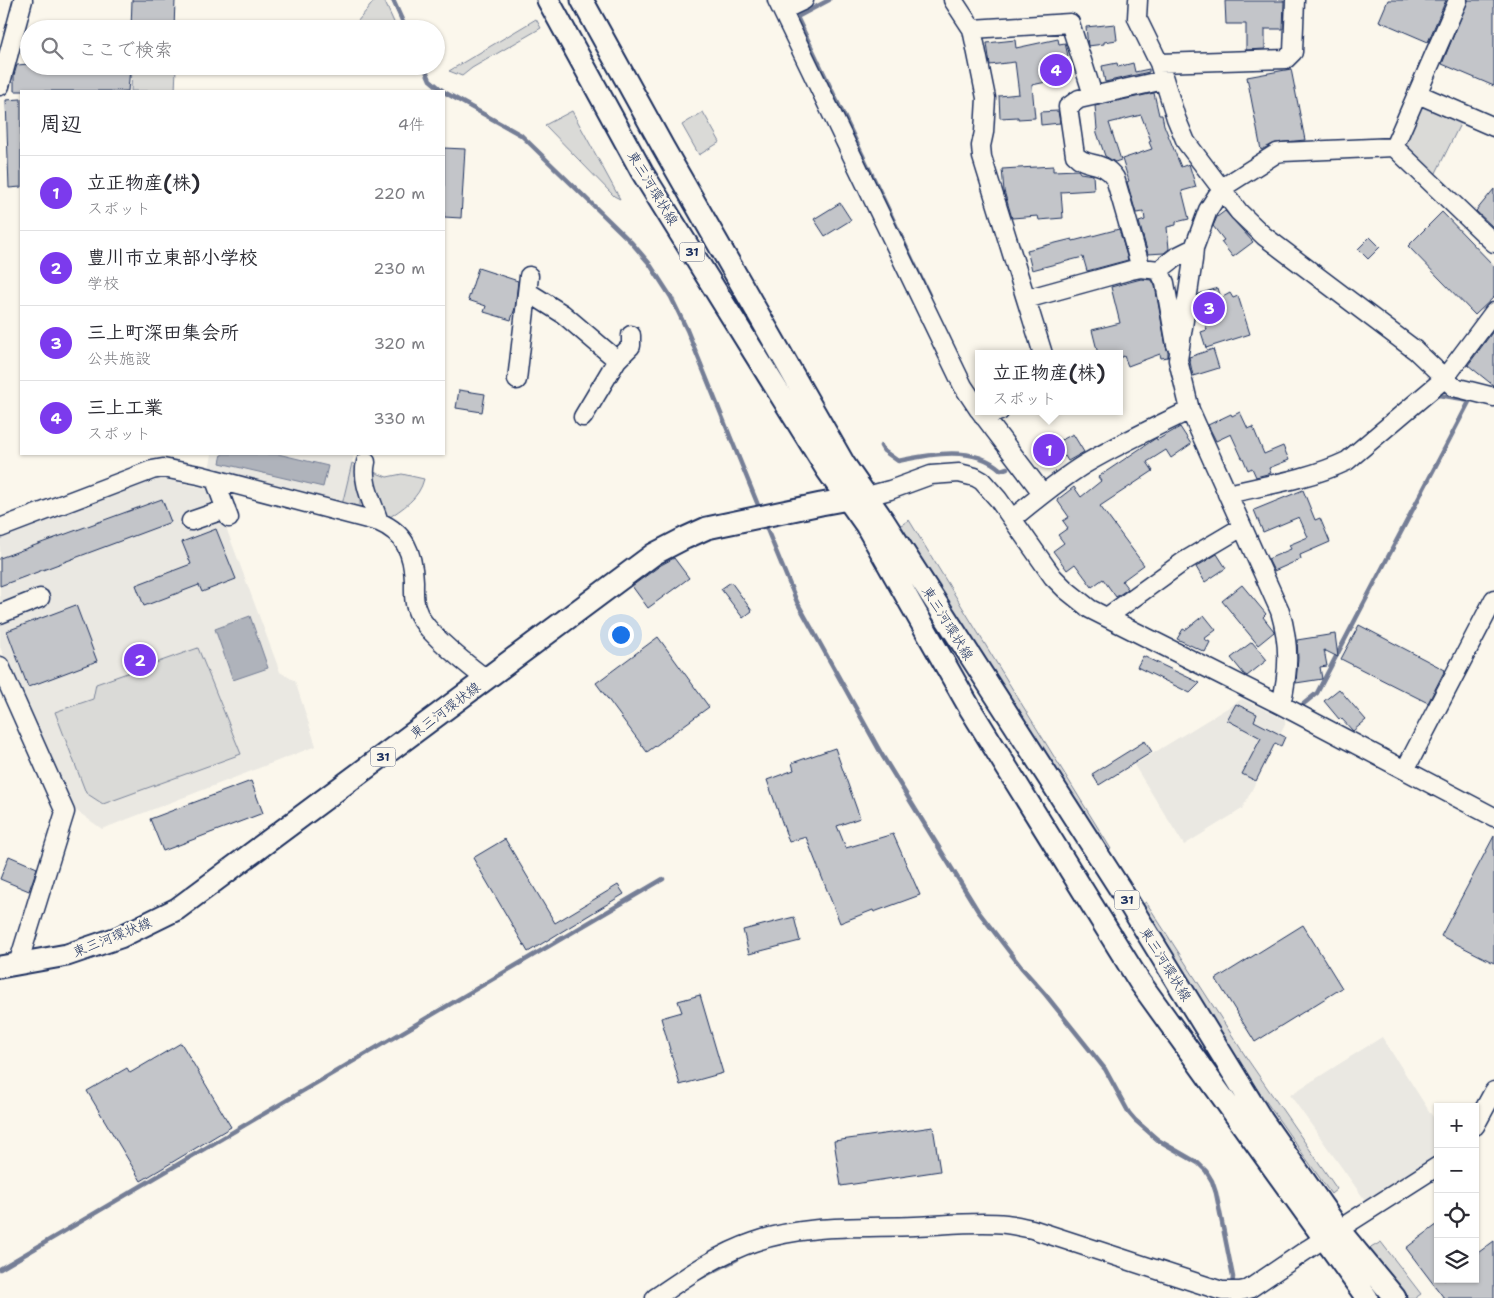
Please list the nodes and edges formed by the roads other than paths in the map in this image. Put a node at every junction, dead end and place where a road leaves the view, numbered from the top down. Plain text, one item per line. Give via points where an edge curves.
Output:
1 (23, 0) edge
2 (548, 0) edge
3 (804, 0) edge
4 (953, 0) edge
5 (1138, 0) edge
6 (1295, 0) edge
7 (1458, 0) edge
8 (585, 2) edge
9 (780, 5) edge
10 (972, 29) junction
11 (1159, 63) junction
12 (1164, 80) junction
13 (0, 86) edge
14 (1418, 94) junction
15 (1093, 95) junction
16 (1494, 127) edge
17 (1394, 147) junction
18 (1222, 188) junction
19 (1494, 243) edge
20 (1194, 248) junction
21 (1141, 268) junction
22 (1159, 270) junction
23 (1026, 299) junction
24 (1494, 312) edge
25 (631, 335) dead end
26 (1042, 350) edge
27 (617, 360) junction
28 (1178, 360) junction
29 (1444, 379) junction
30 (517, 380) dead end
31 (1494, 397) edge
32 (975, 400) edge
33 (1190, 410) junction
34 (988, 415) edge
35 (583, 417) dead end
36 (366, 462) dead end
37 (215, 480) junction
38 (1043, 494) junction
39 (1227, 494) junction
40 (857, 497) junction
41 (1012, 519) junction
42 (191, 522) dead end
43 (379, 522) junction
44 (1242, 527) junction
45 (0, 528) edge
46 (40, 598) dead end
47 (1494, 599) edge
48 (0, 614) edge
49 (1107, 617) junction
50 (0, 666) edge
51 (486, 679) junction
52 (1281, 705) junction
53 (1405, 770) junction
54 (1494, 817) edge
55 (9, 966) edge
56 (1494, 1091) edge
57 (1479, 1119) edge
58 (1434, 1169) edge
59 (1332, 1234) junction
60 (1222, 1295) edge
61 (655, 1298) edge
62 (1367, 1298) edge
63 (1395, 1298) edge

1 - 13 street
2 - 40 main road, 東三河環状線 / 31 via 642,172 757,359
3 - 9 street
4 - 10 street
5 - 11 street via 1137,18
6 - 11 street via 1294,52 1286,59
7 - 14 street
8 - 40 main road, 東三河環状線 / 31 via 662,147 844,464
9 - 32 street via 963,386
10 - 15 street via 1070,23
10 - 23 street via 986,98 982,157
11 - 12 street
12 - 15 street
12 - 18 street via 1186,142
14 - 16 street
14 - 17 street
15 - 21 street via 1068,107 1075,155 1080,160 1111,171
17 - 18 street via 1277,153
17 - 19 street
18 - 20 street via 1208,210
18 - 29 street via 1239,212 1264,236 1415,350
20 - 22 street
20 - 28 street
21 - 22 street
21 - 23 street
22 - 28 street via 1165,283
23 - 26 street
24 - 29 street
25 - 27 street via 631,346
27 - 30 street via 528,284
27 - 35 street
28 - 33 street
29 - 31 street via 1454,387
29 - 39 street via 1347,461 1310,476
33 - 38 street via 1128,440
33 - 39 street
34 - 38 street
36 - 43 street via 367,486
37 - 42 street via 228,513
37 - 43 street
37 - 45 street via 163,468 152,470
38 - 41 street
39 - 44 street
40 - 41 street via 890,490 931,475 959,473 982,481
40 - 51 main road, 東三河環状線 / 31 via 708,528 685,538 654,554
40 - 59 main road, 東三河環状線 / 31 via 1122,892
40 - 59 main road, 東三河環状線 / 31 via 866,525 971,710 1139,981
41 - 49 street via 1045,567 1064,588 1090,609
43 - 51 street via 399,534 409,550 414,571 414,602 419,616 430,630
44 - 49 street via 1182,562
44 - 52 street via 1272,591 1284,626 1288,659
46 - 48 street
47 - 53 street
49 - 52 street
50 - 55 street via 65,812
51 - 55 main road, 東三河環状線 / 31 via 177,909 111,940 67,955
52 - 53 street
53 - 54 street
56 - 57 street
58 - 59 street
59 - 60 street via 1249,1288
59 - 62 main road, 東三河環状線 / 31
59 - 63 main road, 東三河環状線 / 31
60 - 61 street via 1032,1229 971,1223 779,1234 720,1258

